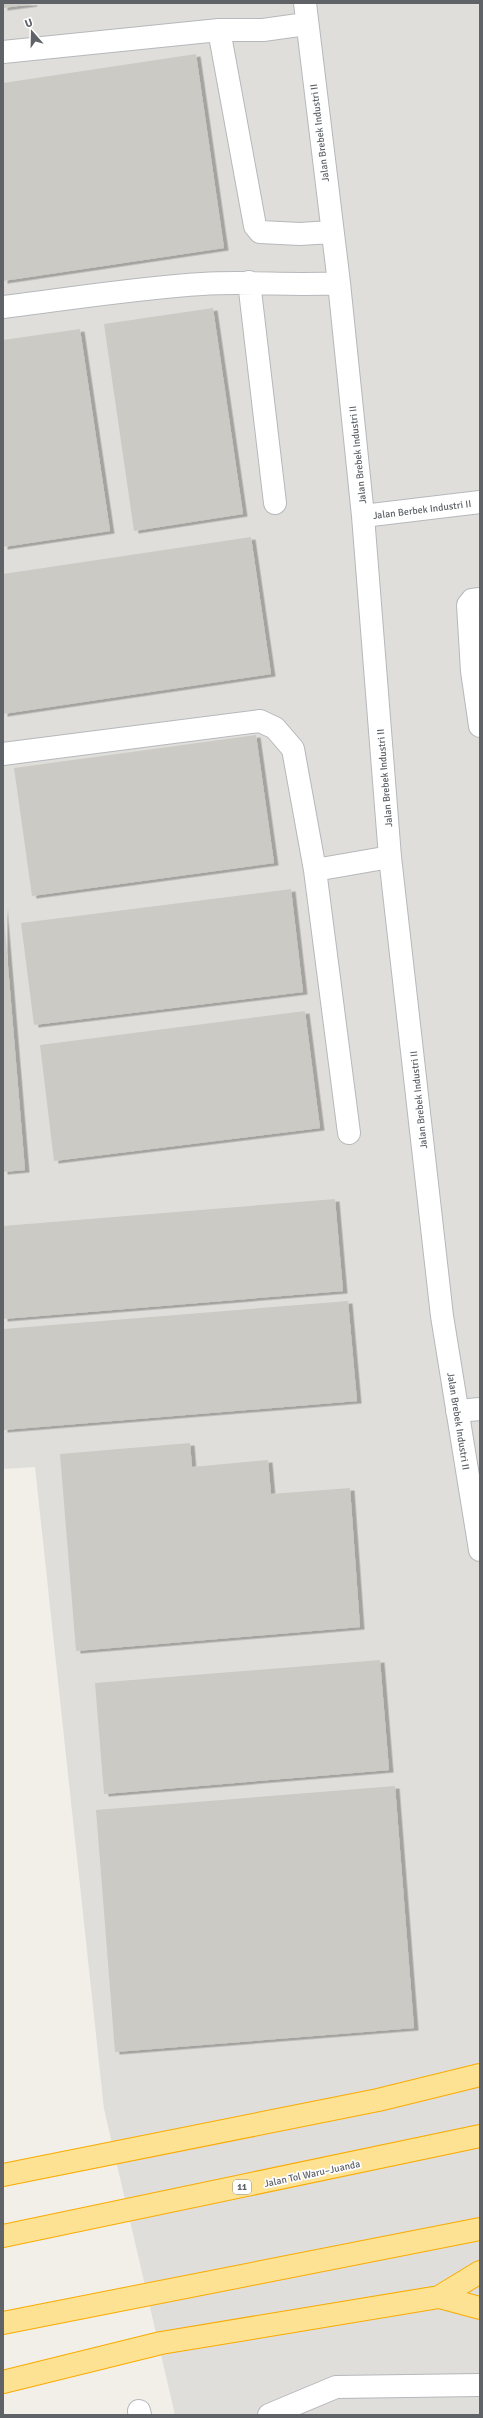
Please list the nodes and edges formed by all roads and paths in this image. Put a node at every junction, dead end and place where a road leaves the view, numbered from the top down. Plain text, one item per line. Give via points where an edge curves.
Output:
1 (305, 14) edge
2 (219, 30) junction
3 (3, 52) edge
4 (331, 232) junction
5 (250, 282) junction
6 (339, 283) junction
7 (3, 307) edge
8 (480, 502) edge
9 (275, 503) dead end
10 (363, 516) junction
11 (480, 599) edge
12 (480, 726) edge
13 (3, 754) edge
14 (390, 857) junction
15 (315, 870) junction
16 (349, 1133) dead end
17 (480, 1409) edge
18 (457, 1411) junction
19 (480, 1550) edge
20 (480, 2076) edge
21 (480, 2136) edge
22 (3, 2175) edge
23 (480, 2229) edge
24 (3, 2236) edge
25 (480, 2272) edge
26 (439, 2297) junction
27 (480, 2308) edge
28 (3, 2322) edge
29 (3, 2382) edge
30 (480, 2385) edge
31 (268, 2415) edge

1 - 2 street via 263,30
1 - 4 street, Jalan Brebek Industri II
2 - 3 street
2 - 4 street via 255,226 260,232
4 - 6 street, Jalan Brebek Industri II
5 - 6 street via 302,285
5 - 7 street via 201,284
5 - 9 street
6 - 10 street, Jalan Brebek Industri II
8 - 10 street, Jalan Berbek Industri II
10 - 14 street, Jalan Brebek Industri II
11 - 12 street via 472,600 468,605 472,671
13 - 15 street via 260,721 275,728 292,749
14 - 15 street
14 - 18 street, Jalan Brebek Industri II via 442,1316
15 - 16 street
17 - 18 street
18 - 19 street, Jalan Brebek Industri II
20 - 22 highway via 378,2100
21 - 24 highway, Jalan Tol Waru–Juanda / 11
23 - 28 highway
25 - 26 highway
26 - 27 highway
26 - 29 highway via 161,2343
30 - 31 street via 336,2387

